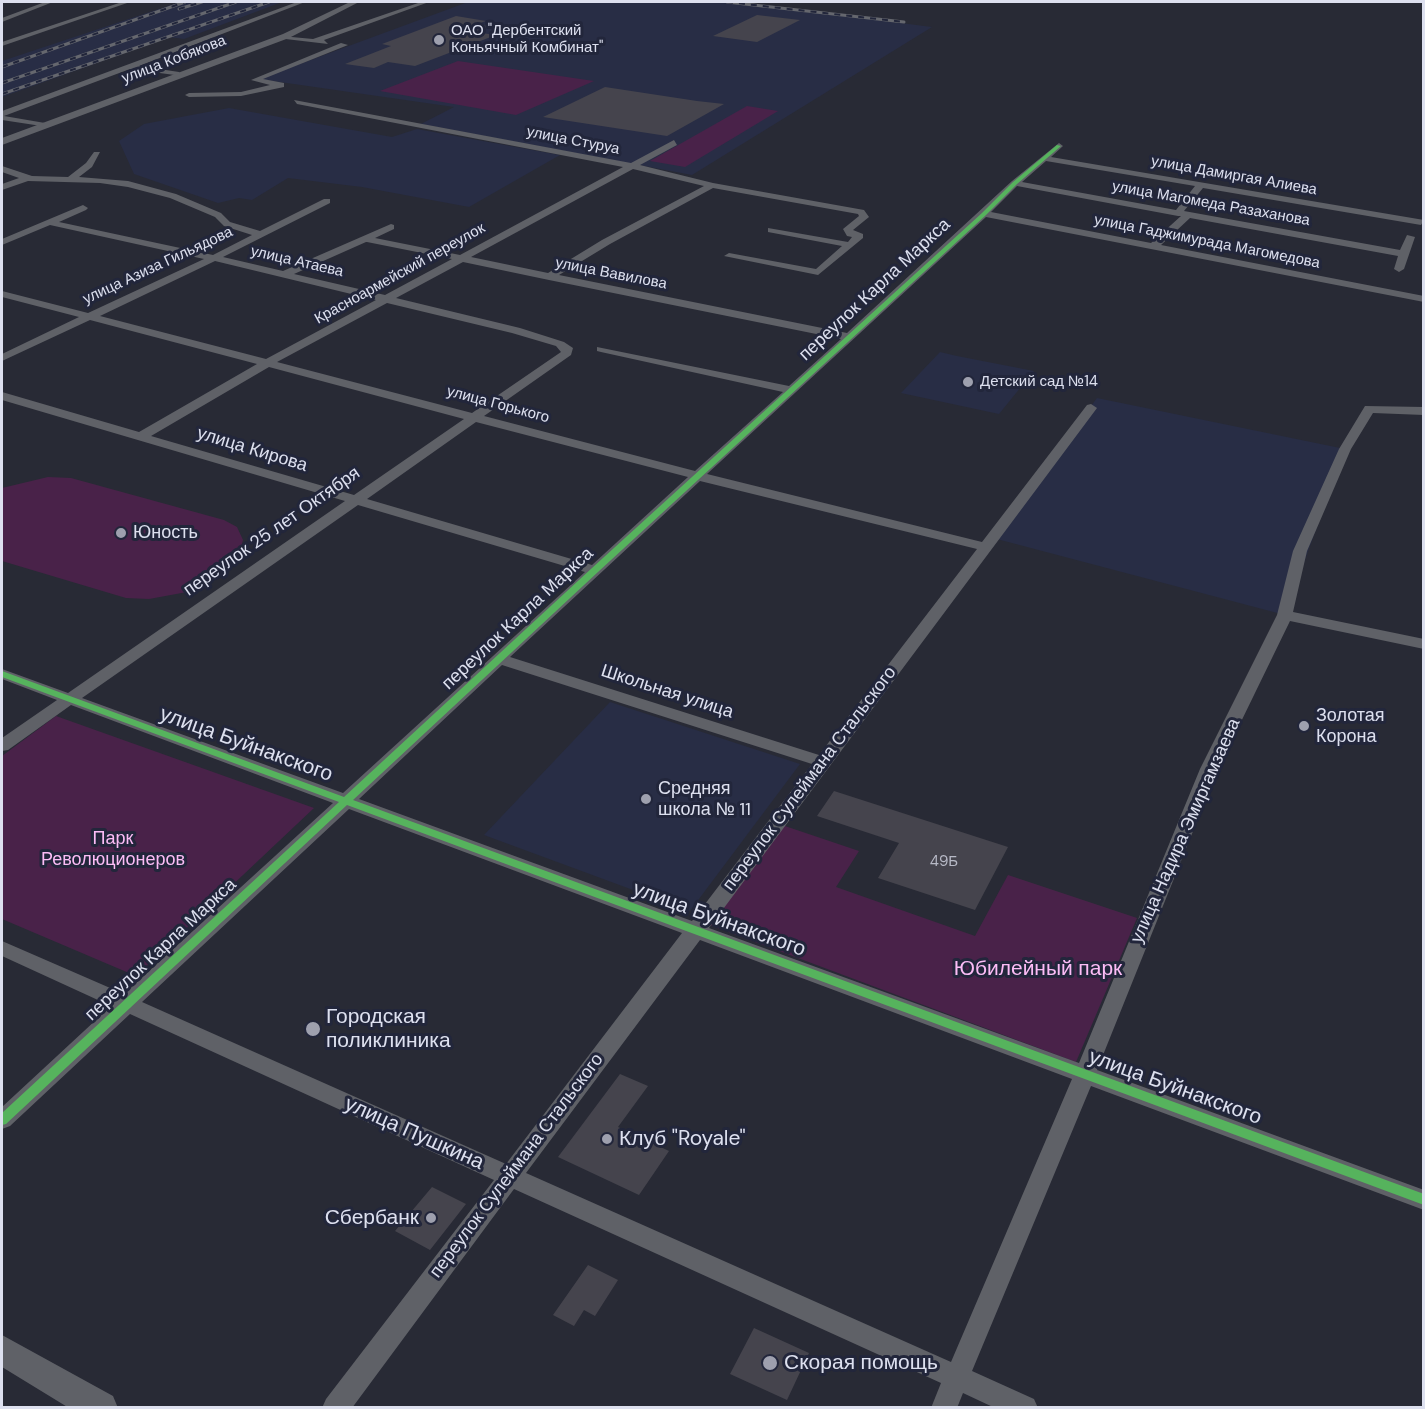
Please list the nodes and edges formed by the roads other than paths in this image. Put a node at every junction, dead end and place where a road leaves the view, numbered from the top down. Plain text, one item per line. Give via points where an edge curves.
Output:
1 (50, 2) edge
2 (102, 2) edge
3 (302, 2) edge
4 (355, 2) edge
5 (426, 2) edge
6 (124, 3) edge
7 (2, 20) edge
8 (281, 38) junction
9 (314, 41) junction
10 (2, 44) edge
11 (129, 67) junction
12 (179, 74) junction
13 (189, 95) dead end
14 (297, 102) dead end
15 (2, 116) edge
16 (45, 125) junction
17 (2, 142) edge
18 (674, 143) dead end
19 (1059, 146) dead end
20 (97, 154) dead end
21 (1043, 158) junction
22 (633, 166) junction
23 (2, 169) edge
24 (27, 178) junction
25 (69, 180) junction
26 (1015, 183) junction
27 (712, 185) junction
28 (1200, 186) junction
29 (2, 187) edge
30 (327, 201) dead end
31 (83, 208) dead end
32 (984, 214) junction
33 (1183, 214) junction
34 (48, 222) junction
35 (1421, 222) dead end
36 (391, 227) dead end
37 (771, 230) dead end
38 (259, 234) junction
39 (1410, 237) dead end
40 (367, 239) junction
41 (2, 242) edge
42 (850, 244) junction
43 (1155, 246) junction
44 (1403, 254) junction
45 (729, 256) dead end
46 (214, 258) junction
47 (457, 259) junction
48 (1400, 269) dead end
49 (285, 274) junction
50 (549, 277) junction
51 (2, 294) edge
52 (386, 298) junction
53 (1424, 300) edge
54 (87, 316) junction
55 (848, 337) junction
56 (601, 350) dead end
57 (567, 353) joint
58 (2, 358) edge
59 (266, 364) junction
60 (791, 390) junction
61 (2, 396) edge
62 (1090, 408) dead end
63 (1424, 411) edge
64 (475, 416) junction
65 (142, 436) junction
66 (698, 476) junction
67 (354, 499) junction
68 (986, 547) junction
69 (595, 570) junction
70 (1285, 615) junction
71 (1424, 644) edge
72 (499, 659) junction
73 (2, 674) edge
74 (67, 698) junction
75 (2, 746) edge
76 (823, 762) junction
77 (346, 801) junction
78 (696, 930) junction
79 (2, 948) edge
80 (126, 1006) junction
81 (1085, 1074) junction
82 (2, 1120) edge
83 (510, 1176) junction
84 (1424, 1200) edge
85 (2, 1350) edge
86 (957, 1376) junction
87 (101, 1407) edge
88 (335, 1407) edge
89 (944, 1407) edge
90 (1025, 1407) edge

1 - 7 street
2 - 6 street
3 - 11 street
4 - 8 street, улица Кобякова
5 - 9 street
6 - 10 street
8 - 9 street
8 - 12 street, улица Кобякова
9 - 13 street via 344,45 255,80 281,85 241,94
11 - 12 street
11 - 15 street
12 - 16 street, улица Кобякова
14 - 22 street, улица Стуруа
15 - 16 street
16 - 17 street, улица Кобякова
18 - 22 street, Красноармейский переулок
19 - 21 street, переулок Карла Маркса
20 - 25 street
21 - 26 street, переулок Карла Маркса
21 - 28 street, улица Дамиргая Алиева
22 - 27 street, улица Стуруа
22 - 47 street, Красноармейский переулок
23 - 24 street
24 - 25 street
24 - 29 street
25 - 38 street via 116,181 173,196 218,215 227,224
26 - 32 street, переулок Карла Маркса
26 - 33 street, улица Магомеда Разаханова
27 - 42 street, улица Стуруа via 861,212 864,217 848,229 850,234 860,236
27 - 50 street
28 - 33 street
28 - 35 street, улица Дамиргая Алиева
30 - 38 street, улица Азиза Гильядова
31 - 34 street
32 - 43 street, улица Гаджимурада Магомедова
32 - 55 street, переулок Карла Маркса
33 - 43 street
33 - 44 street, улица Магомеда Разаханова
34 - 41 street
34 - 46 street, улица Атаева
36 - 40 street
37 - 42 street
38 - 46 street, улица Азиза Гильядова
39 - 44 street
40 - 47 street, улица Вавилова
40 - 49 street
42 - 45 street via 818,272
43 - 53 street, улица Гаджимурада Магомедова
44 - 48 street
46 - 49 street, улица Атаева
46 - 54 street, улица Азиза Гильядова
47 - 50 street, улица Вавилова
47 - 52 street, Красноармейский переулок
49 - 52 street, улица Атаева
50 - 55 street, улица Вавилова
51 - 54 street, улица Горького
52 - 57 street, улица Атаева via 543,338 567,348
52 - 59 street, Красноармейский переулок
54 - 58 street, улица Азиза Гильядова
54 - 59 street, улица Горького
55 - 60 street, переулок Карла Маркса
56 - 60 street
57 - 64 street, переулок 25 лет Октября
59 - 64 street, улица Горького
59 - 65 street, Красноармейский переулок
60 - 66 street, переулок Карла Маркса
61 - 65 street, улица Кирова
62 - 68 street, переулок Сулеймана Стальского
63 - 70 street, улица Надира Эмиргамзаева via 1369,409 1364,413 1300,551
64 - 66 street, улица Горького
64 - 67 street, переулок 25 лет Октября
65 - 67 street, улица Кирова
66 - 68 street, улица Горького
66 - 69 street, переулок Карла Маркса
67 - 69 street, улица Кирова
67 - 74 street, переулок 25 лет Октября
68 - 76 street, переулок Сулеймана Стальского
69 - 72 street, переулок Карла Маркса
70 - 71 street
70 - 81 street, улица Надира Эмиргамзаева via 1209,769
72 - 76 street, Школьная улица
72 - 77 street, переулок Карла Маркса
73 - 74 street, улица Буйнакского
74 - 75 street, переулок 25 лет Октября
74 - 77 street, улица Буйнакского
76 - 78 street, переулок Сулеймана Стальского
77 - 78 street, улица Буйнакского
77 - 80 street, переулок Карла Маркса
78 - 81 street, улица Буйнакского
78 - 83 street, переулок Сулеймана Стальского
79 - 80 street, улица Пушкина
80 - 82 street, переулок Карла Маркса
80 - 83 street, улица Пушкина
81 - 84 street, улица Буйнакского
81 - 86 street, улица Надира Эмиргамзаева
83 - 86 street, улица Пушкина
83 - 88 street, переулок Сулеймана Стальского
85 - 87 street
86 - 89 street, улица Надира Эмиргамзаева
86 - 90 street, улица Пушкина

